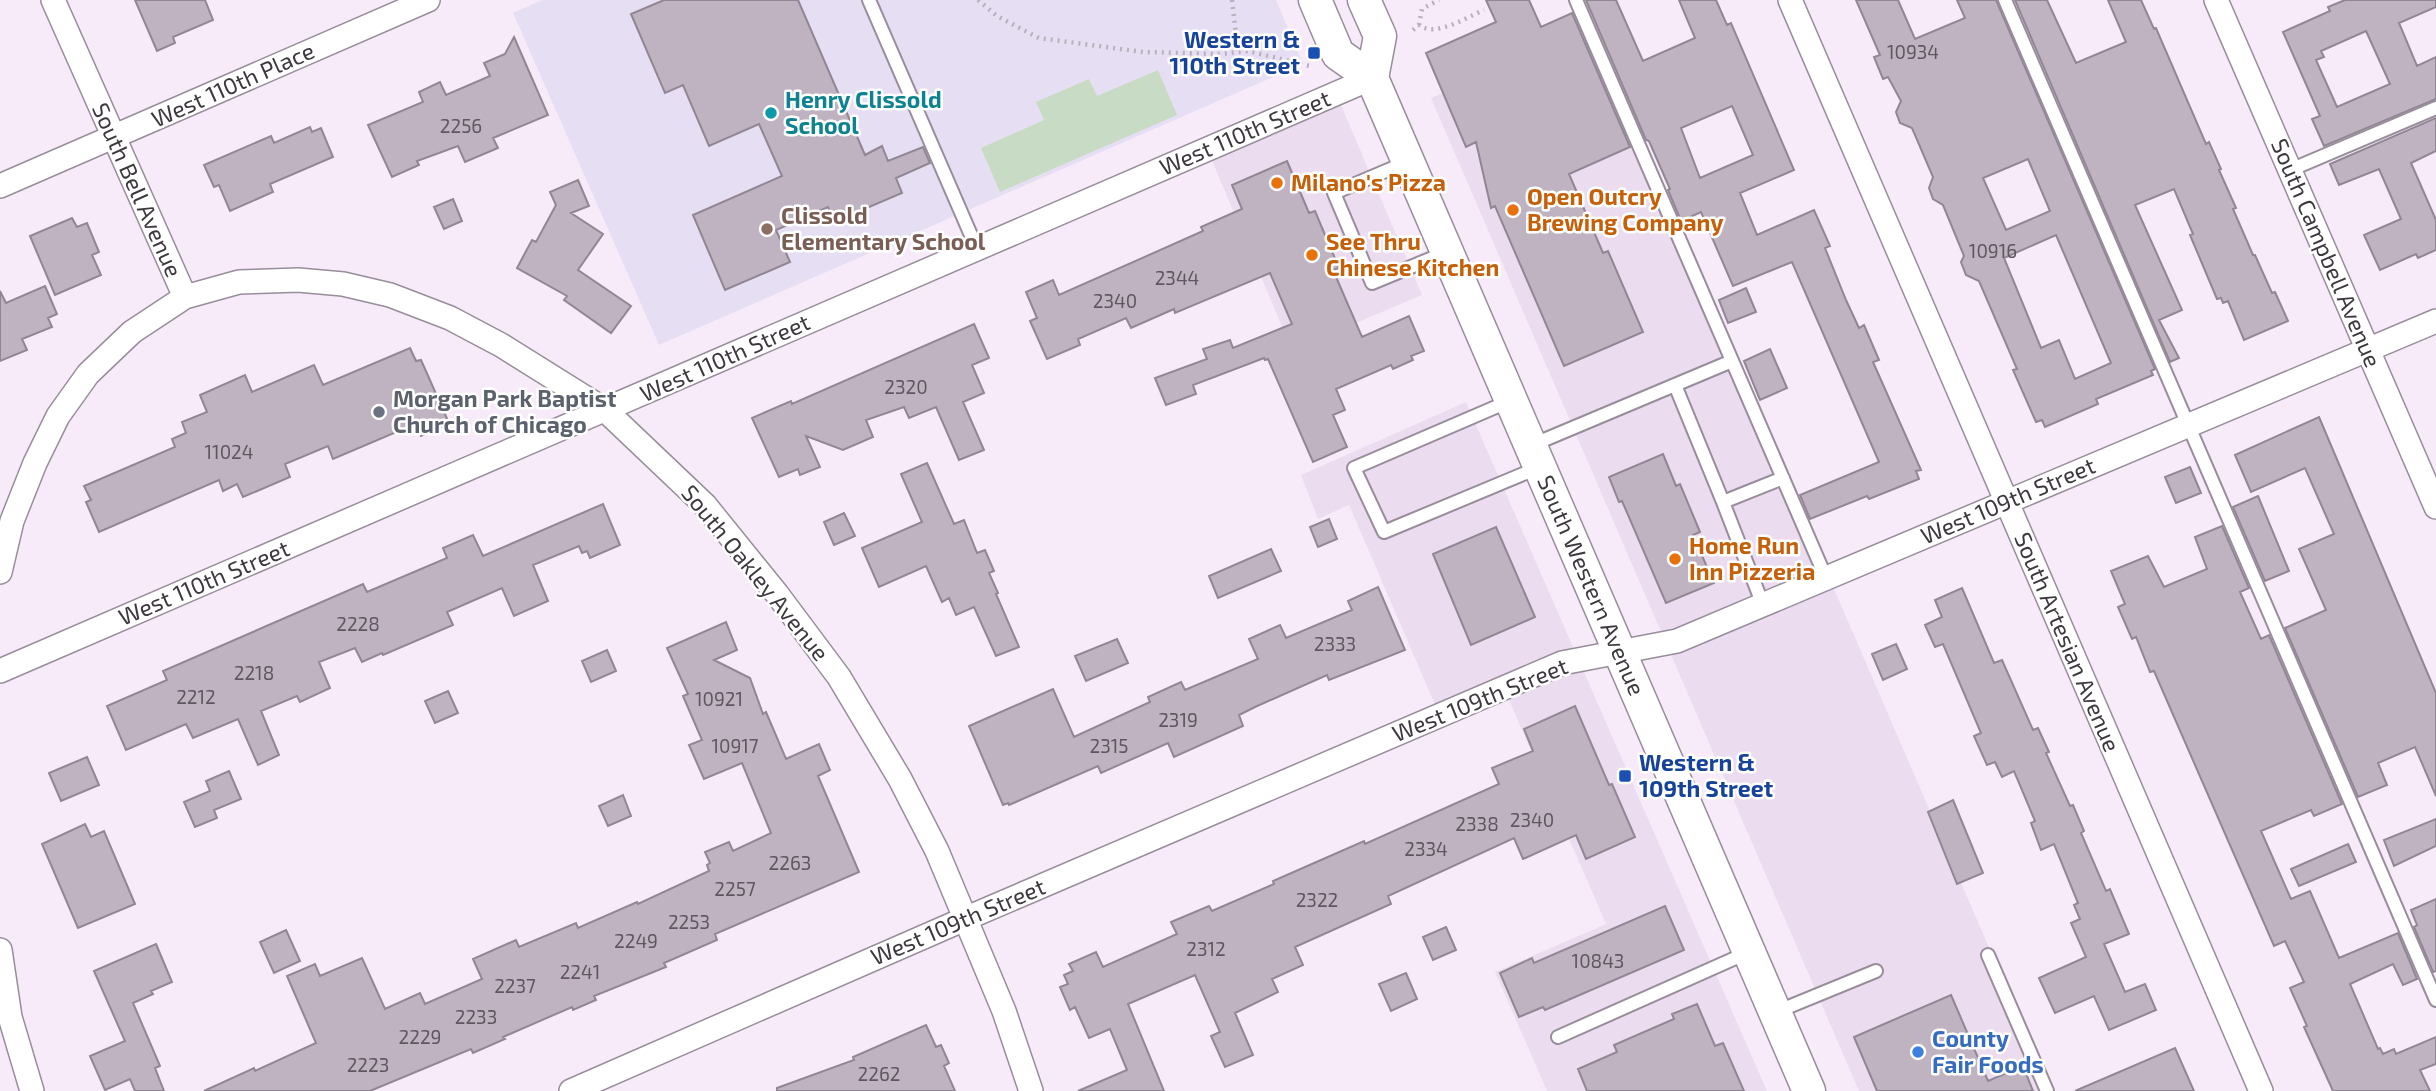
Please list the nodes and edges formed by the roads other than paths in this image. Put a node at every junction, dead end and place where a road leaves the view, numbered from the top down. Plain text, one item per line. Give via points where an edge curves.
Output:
1 (53, 0) edge
2 (428, 0) edge
3 (869, 0) edge
4 (1315, 0) edge
5 (1364, 0) edge
6 (1576, 0) edge
7 (1790, 0) edge
8 (2005, 0) edge
9 (2216, 0) edge
10 (1372, 78) junction
11 (2436, 108) edge
12 (113, 138) junction
13 (1408, 161) junction
14 (2290, 170) junction
15 (0, 187) edge
16 (977, 248) junction
17 (1447, 252) junction
18 (185, 298) junction
19 (2436, 321) edge
20 (2368, 350) junction
21 (1732, 361) junction
22 (1675, 385) junction
23 (1512, 400) junction
24 (605, 410) junction
25 (2190, 425) junction
26 (1536, 457) junction
27 (1783, 478) junction
28 (1723, 502) junction
29 (2007, 502) junction
30 (2436, 507) edge
31 (0, 572) edge
32 (1826, 578) junction
33 (1763, 605) junction
34 (1620, 652) junction
35 (0, 671) edge
36 (967, 918) junction
37 (0, 950) edge
38 (1749, 952) junction
39 (1988, 955) dead end
40 (1876, 971) dead end
41 (2436, 1000) edge
42 (1776, 1013) junction
43 (1558, 1037) dead end
44 (32, 1091) edge
45 (571, 1091) edge
46 (1031, 1091) edge
47 (1809, 1091) edge
48 (2047, 1091) edge
49 (2261, 1091) edge

1 - 12 street, South Bell Avenue
2 - 12 street, West 110th Place
3 - 16 lane
4 - 10 main road via 1338,54
5 - 10 main road via 1380,36
6 - 21 lane
7 - 29 street, South Artesian Avenue
8 - 25 lane
9 - 14 street, South Campbell Avenue
10 - 13 main road, South Western Avenue
10 - 16 street, West 110th Street
11 - 14 lane
12 - 15 street, West 110th Place
12 - 18 street, South Bell Avenue
13 - 17 main road, South Western Avenue
13 - 17 lane via 1334,192 1372,283
14 - 20 street, South Campbell Avenue
16 - 24 street, West 110th Street
17 - 23 main road, South Western Avenue
18 - 24 street, South Oakley Avenue via 239,282 298,280 390,295 471,329
18 - 31 street, South Bell Avenue via 132,332 88,374 58,416 12,520
19 - 20 street, West 109th Street
20 - 25 street, West 109th Street
20 - 30 street, South Campbell Avenue
21 - 22 lane
21 - 27 lane
22 - 26 lane
22 - 28 lane
23 - 26 main road, South Western Avenue
23 - 26 lane via 1354,467 1384,532
24 - 35 street, West 110th Street
24 - 36 street, South Oakley Avenue via 705,505 839,677 900,779
25 - 29 street, West 109th Street
25 - 41 lane
26 - 34 main road, South Western Avenue
27 - 28 lane
27 - 32 lane
28 - 33 lane
29 - 32 street, West 109th Street
29 - 49 street, South Artesian Avenue
32 - 33 street, West 109th Street
33 - 34 street, West 109th Street via 1677,641
34 - 36 street, West 109th Street via 1562,663
34 - 38 main road, South Western Avenue
36 - 45 street, West 109th Street
36 - 46 street, South Oakley Avenue
37 - 44 street via 10,1017
38 - 42 main road, South Western Avenue
38 - 43 lane
39 - 48 lane
40 - 42 lane
42 - 47 main road, South Western Avenue

